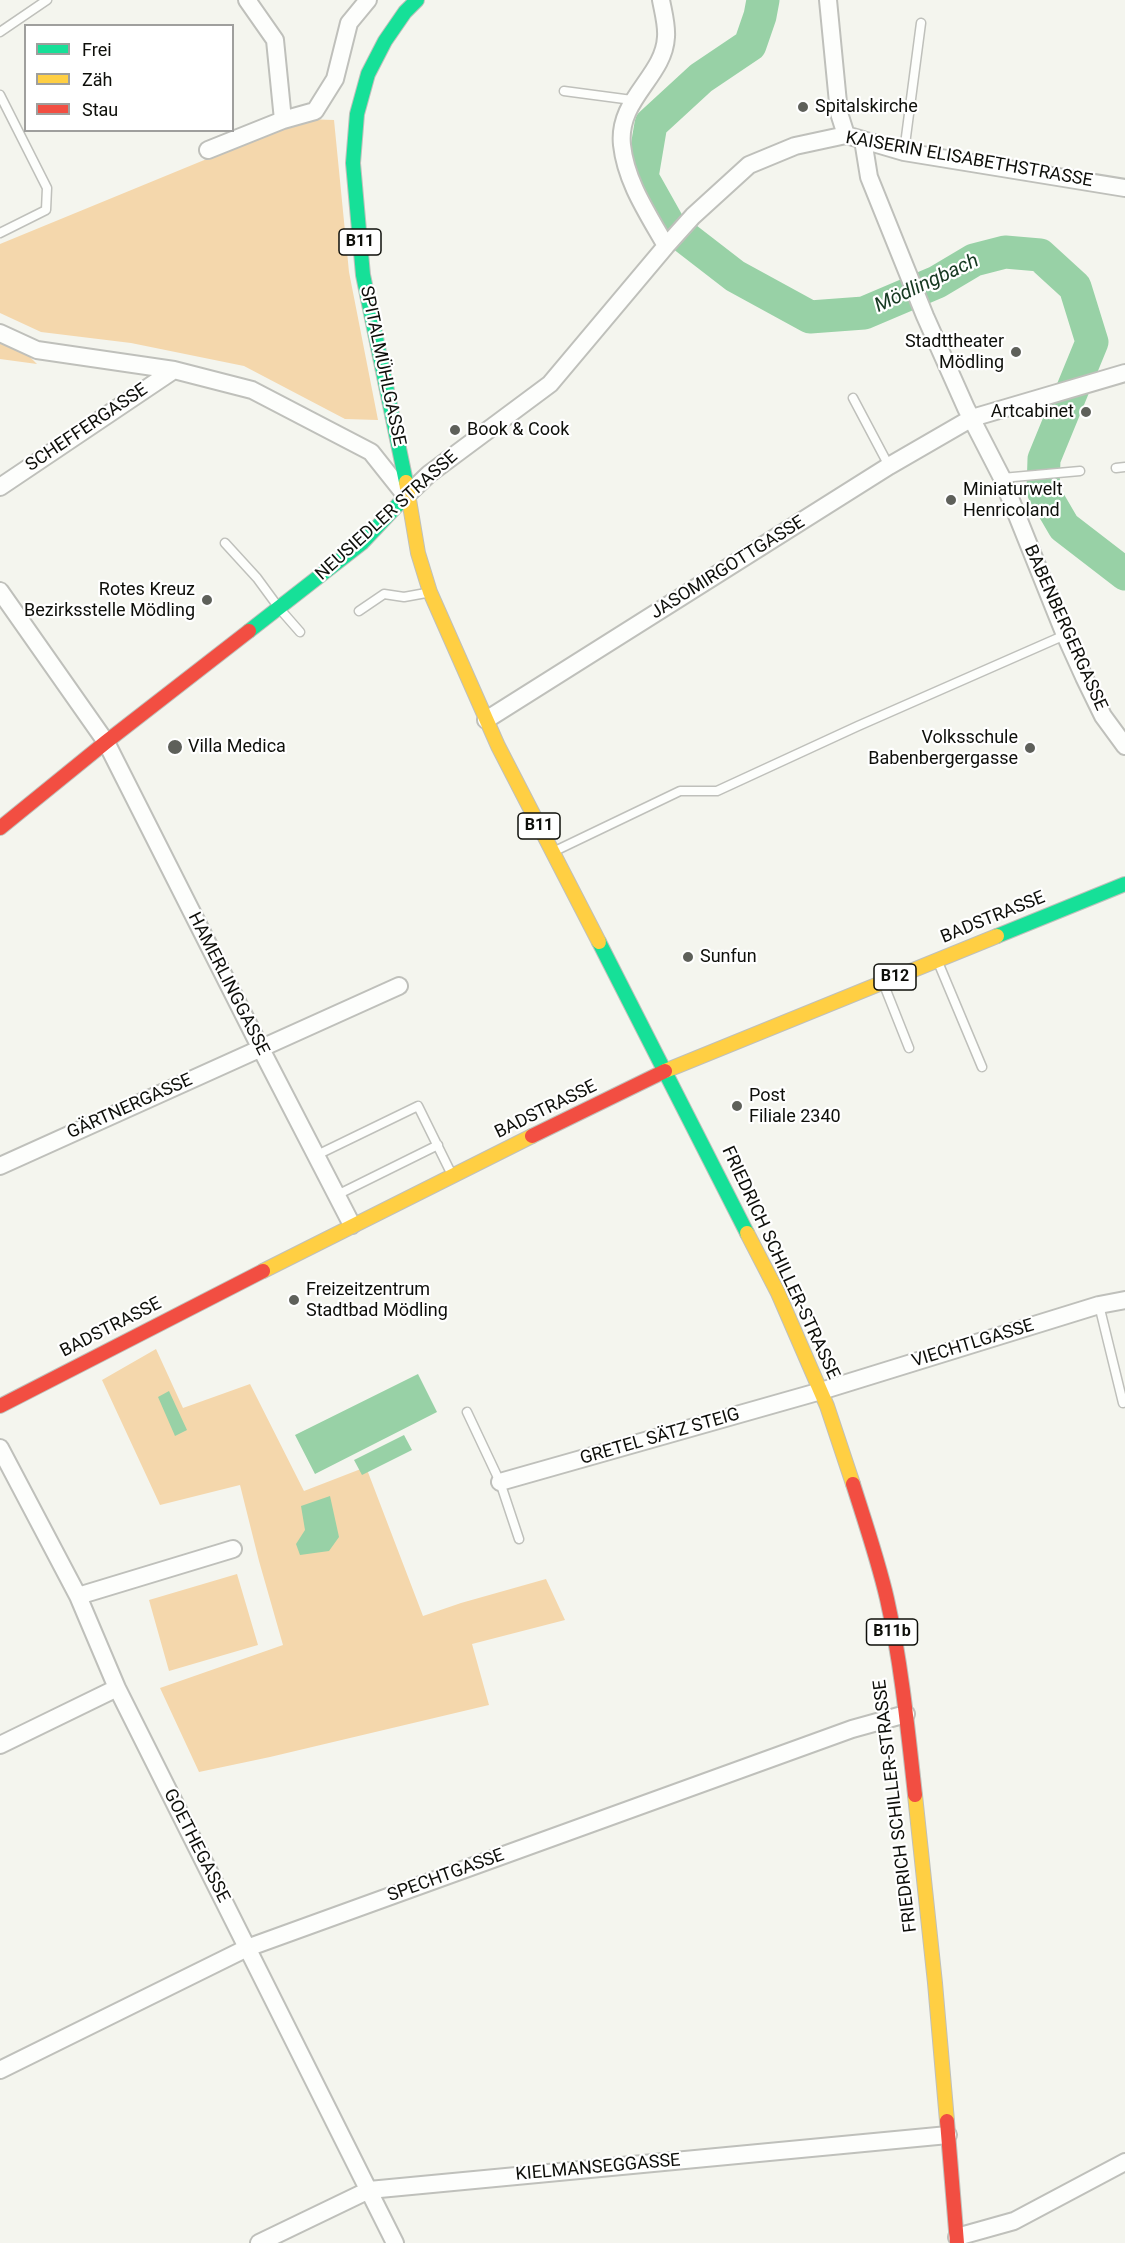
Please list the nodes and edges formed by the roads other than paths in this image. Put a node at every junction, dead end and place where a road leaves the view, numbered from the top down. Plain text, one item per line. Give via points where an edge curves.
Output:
1 (46, 0) edge
2 (247, 0) edge
3 (368, 0) edge
4 (417, 0) edge
5 (661, 0) edge
6 (828, 0) edge
7 (921, 23) dead end
8 (0, 32) edge
9 (564, 91) dead end
10 (0, 95) edge
11 (632, 100) junction
12 (283, 120) junction
13 (846, 135) junction
14 (863, 141) junction
15 (208, 150) dead end
16 (904, 152) junction
17 (1125, 188) edge
18 (693, 216) joint
19 (0, 234) edge
20 (668, 243) junction
21 (0, 333) edge
22 (174, 370) junction
23 (1125, 373) edge
24 (853, 398) dead end
25 (969, 413) junction
26 (889, 466) junction
27 (1080, 471) dead end
28 (1002, 478) junction
29 (0, 487) edge
30 (406, 496) junction
31 (225, 543) dead end
32 (0, 591) edge
33 (430, 592) junction
34 (279, 608) junction
35 (358, 610) dead end
36 (300, 632) dead end
37 (1065, 635) junction
38 (486, 720) junction
39 (106, 742) junction
40 (1125, 747) edge
41 (0, 828) edge
42 (553, 853) junction
43 (1125, 884) edge
44 (937, 960) junction
45 (883, 982) junction
46 (399, 986) dead end
47 (909, 1048) dead end
48 (261, 1049) junction
49 (982, 1067) dead end
50 (664, 1071) junction
51 (438, 1145) junction
52 (317, 1155) junction
53 (0, 1166) edge
54 (453, 1175) junction
55 (337, 1195) junction
56 (352, 1225) junction
57 (1125, 1300) edge
58 (1099, 1305) junction
59 (821, 1391) junction
60 (1123, 1403) dead end
61 (0, 1406) edge
62 (467, 1412) dead end
63 (0, 1448) edge
64 (500, 1482) junction
65 (519, 1539) dead end
66 (233, 1549) dead end
67 (78, 1596) junction
68 (117, 1688) junction
69 (906, 1714) junction
70 (0, 1745) edge
71 (247, 1948) junction
72 (0, 2070) edge
73 (948, 2135) junction
74 (1125, 2162) edge
75 (369, 2190) junction
76 (957, 2240) edge
77 (259, 2243) edge
78 (395, 2243) edge

1 - 8 lane
2 - 12 street via 274,40
3 - 12 street via 349,23 335,79 315,111
4 - 30 main road, SPITALMÜHLGASSE / B11 via 385,41 368,74 357,114 353,163 363,275 398,439
5 - 11 street via 666,37 659,61
6 - 13 street via 838,113
7 - 16 lane
9 - 11 lane
10 - 19 lane via 46,188 46,210
11 - 20 street via 625,116 622,144 630,181
12 - 15 street
13 - 14 street, KAISERIN ELISABETHSTRASSE
13 - 18 street, KAISERIN ELISABETHSTRASSE via 795,146 749,165
14 - 16 street, KAISERIN ELISABETHSTRASSE
14 - 25 street, BABENBERGERGASSE via 869,177 911,284
16 - 17 street, KAISERIN ELISABETHSTRASSE
18 - 20 street, NEUSIEDLER STRASSE
20 - 30 street, NEUSIEDLER STRASSE via 550,384 429,474
21 - 22 street via 37,350
22 - 29 street, SCHEFFERGASSE
22 - 30 street via 252,390 356,443 371,452
23 - 25 street, JASOMIRGOTTGASSE
24 - 26 lane
25 - 26 street, JASOMIRGOTTGASSE
25 - 28 street, BABENBERGERGASSE
26 - 38 street, JASOMIRGOTTGASSE
27 - 28 lane
28 - 37 street, BABENBERGERGASSE
30 - 33 main road, FRIEDRICH SCHILLER-STRASSE / B11
30 - 34 main road, NEUSIEDLER STRASSE via 362,543
31 - 34 lane
32 - 39 street, HAMERLINGGASSE
33 - 35 lane via 404,597 384,594
33 - 38 main road, FRIEDRICH SCHILLER-STRASSE / B11
34 - 36 lane
34 - 39 main road, NEUSIEDLER STRASSE
37 - 40 street, BABENBERGERGASSE via 1103,716
37 - 42 lane via 717,791 680,791
38 - 42 main road, FRIEDRICH SCHILLER-STRASSE / B11
39 - 41 main road, NEUSIEDLER STRASSE
39 - 48 street, HAMERLINGGASSE
42 - 50 main road, FRIEDRICH SCHILLER-STRASSE / B11
43 - 44 main road, BADSTRASSE / B12
44 - 45 main road, BADSTRASSE / B12
44 - 49 lane
45 - 47 lane
45 - 50 main road, BADSTRASSE / B12
46 - 48 street, GÄRTNERGASSE
48 - 52 street, HAMERLINGGASSE
48 - 53 street, GÄRTNERGASSE
50 - 54 main road, BADSTRASSE
50 - 59 main road, FRIEDRICH SCHILLER-STRASSE / B11b via 754,1244
51 - 52 lane via 418,1106
51 - 54 lane
51 - 55 lane
52 - 55 street, HAMERLINGGASSE
54 - 56 main road, BADSTRASSE
55 - 56 street, HAMERLINGGASSE
56 - 61 main road, BADSTRASSE
57 - 58 street, VIECHTLGASSE
58 - 59 street, VIECHTLGASSE
58 - 60 lane
59 - 64 street, GRETEL SÄTZ STEIG
59 - 69 main road, FRIEDRICH SCHILLER-STRASSE / B11b via 874,1549 887,1600
62 - 64 lane
63 - 67 street, GOETHEGASSE
64 - 65 lane
66 - 67 street
67 - 68 street, GOETHEGASSE
68 - 70 street
68 - 71 street, GOETHEGASSE
69 - 71 street, SPECHTGASSE via 852,1729
69 - 73 main road, FRIEDRICH SCHILLER-STRASSE / B11b
71 - 72 street, SPECHTGASSE
71 - 75 street, GOETHEGASSE
73 - 75 street, KIELMANSEGGASSE
73 - 76 main road, FRIEDRICH SCHILLER-STRASSE / B11b
74 - 76 street via 1014,2221
75 - 77 street, KIELMANSEGGASSE
75 - 78 street, GOETHEGASSE

